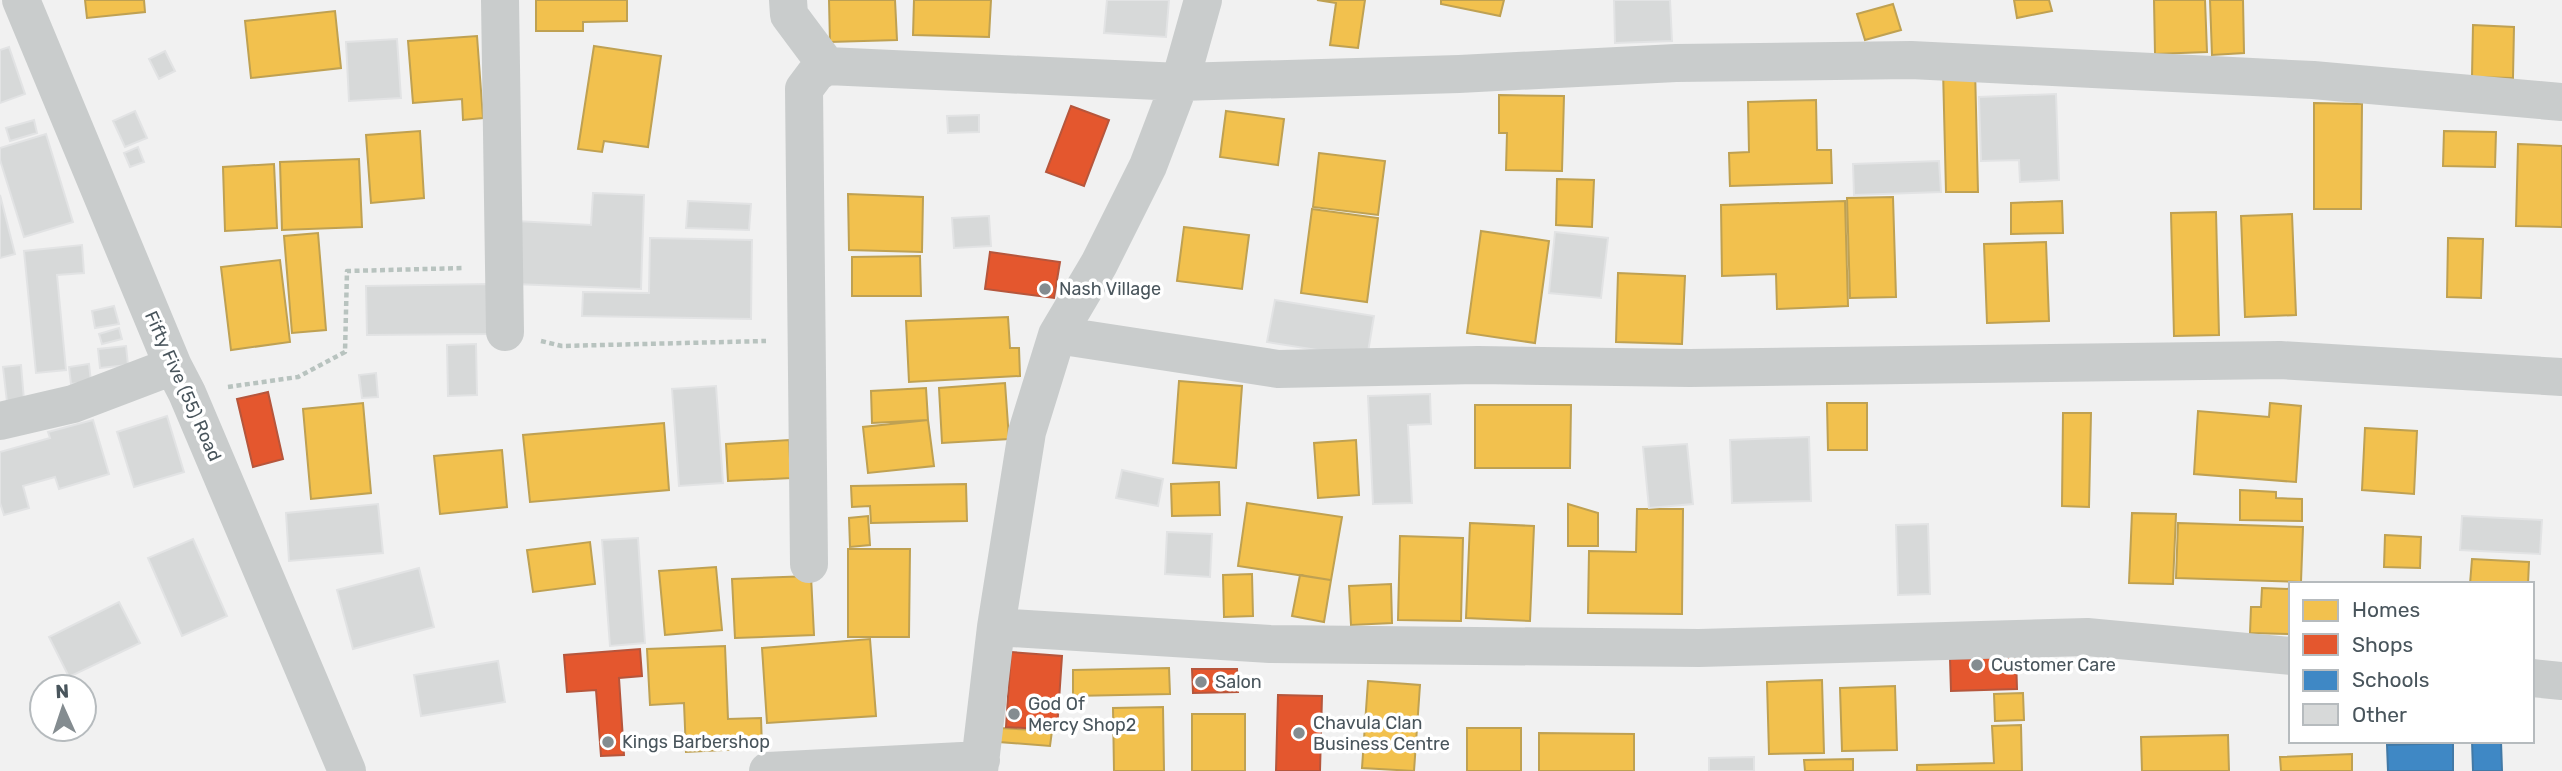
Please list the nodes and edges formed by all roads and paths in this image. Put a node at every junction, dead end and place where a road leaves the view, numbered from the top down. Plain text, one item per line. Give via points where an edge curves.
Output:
1 (21, 0) edge
2 (500, 0) edge
3 (788, 0) edge
4 (1203, 0) edge
5 (827, 66) junction
6 (1180, 82) junction
7 (2562, 102) edge
8 (504, 267) junction
9 (505, 332) joint
10 (1057, 335) junction
11 (806, 340) junction
12 (2562, 377) edge
13 (180, 380) junction
14 (0, 421) edge
15 (809, 564) dead end
16 (996, 627) junction
17 (2289, 656) edge
18 (2534, 678) edge
19 (2562, 681) edge
20 (980, 765) edge
21 (347, 771) edge
22 (768, 771) edge

1 - 13 street, Fifty Five (55) Road
2 - 8 street
3 - 5 street via 789,15
4 - 6 street
5 - 6 street
5 - 11 street via 804,89
6 - 7 street via 1911,60 2313,80
6 - 10 street via 1148,166
8 - 9 street
8 - 13 path via 347,271 345,352 298,377
9 - 11 path via 562,346
10 - 12 street via 1278,369 2280,360
10 - 16 street via 1027,432
11 - 15 street
13 - 14 street
13 - 21 street, Fifty Five (55) Road
16 - 17 street via 1284,644 1699,648 2087,637
16 - 20 street
18 - 19 street
20 - 22 street

